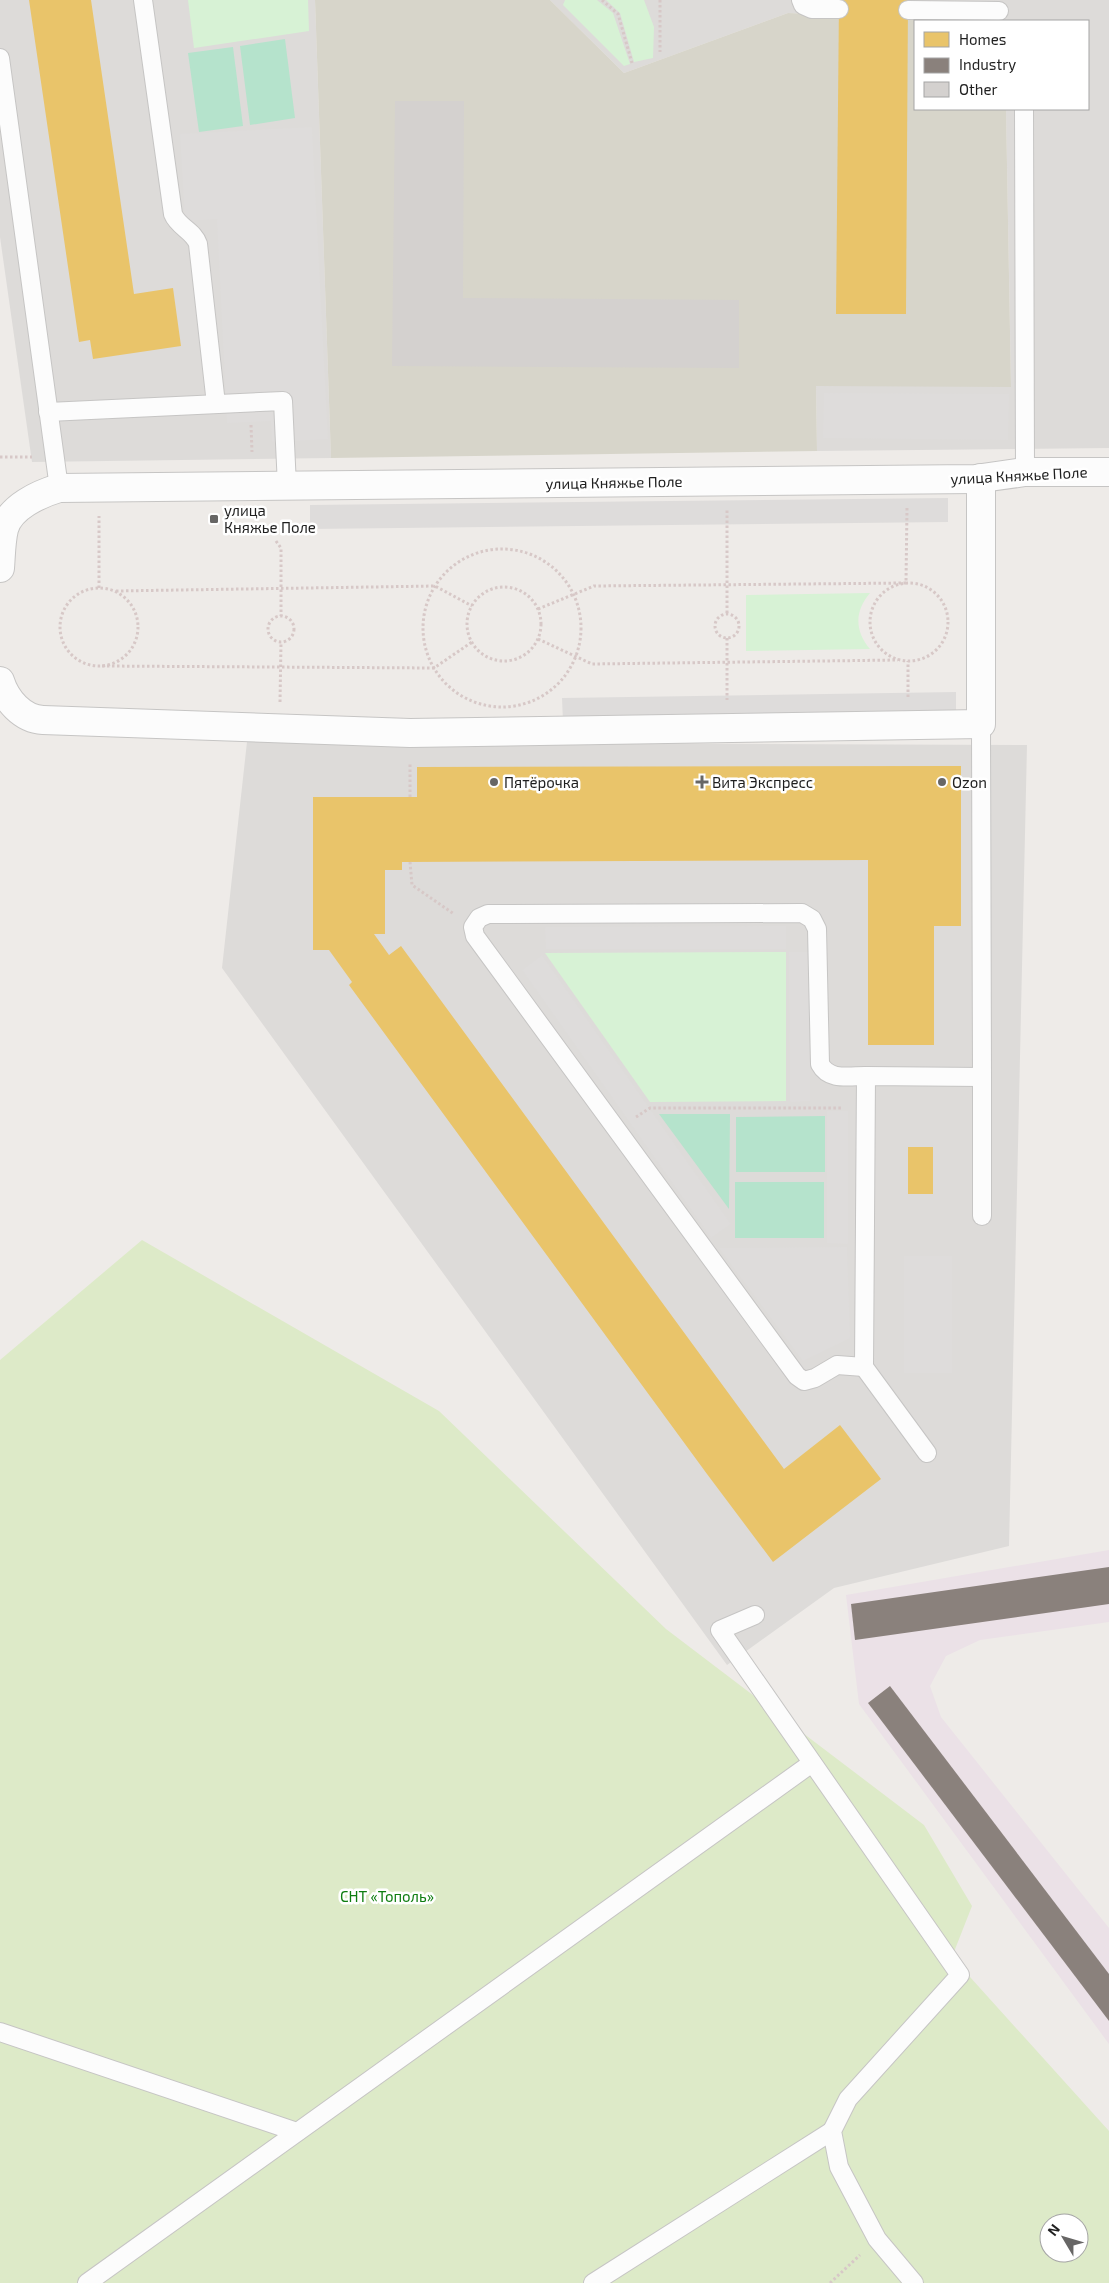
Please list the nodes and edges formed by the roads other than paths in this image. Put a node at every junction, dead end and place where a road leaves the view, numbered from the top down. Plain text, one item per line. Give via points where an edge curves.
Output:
1 (143, 0) edge
2 (802, 0) edge
3 (839, 10) dead end
4 (908, 10) dead end
5 (999, 11) edge
6 (0, 58) edge
7 (1024, 110) edge
8 (216, 404) junction
9 (48, 412) junction
10 (1025, 472) junction
11 (1109, 472) edge
12 (981, 478) junction
13 (287, 486) junction
14 (59, 488) junction
15 (0, 568) edge
16 (0, 681) edge
17 (981, 724) junction
18 (866, 1076) junction
19 (982, 1077) junction
20 (982, 1216) dead end
21 (864, 1367) junction
22 (927, 1453) dead end
23 (755, 1614) dead end
24 (812, 1763) junction
25 (0, 2032) edge
26 (832, 2131) junction
27 (297, 2132) junction
28 (87, 2283) edge
29 (594, 2283) edge
30 (914, 2283) edge

1 - 8 lane via 173,214 176,222 197,238
2 - 3 lane via 812,9
4 - 5 lane
6 - 9 lane
7 - 10 lane
8 - 9 lane
8 - 13 lane via 283,401
9 - 14 lane
10 - 11 street, улица Княжье Поле
10 - 12 street, улица Княжье Поле
12 - 13 street, улица Княжье Поле
12 - 17 street
13 - 14 street, улица Княжье Поле
14 - 15 street, улица Княжье Поле via 38,494 18,508 4,527
16 - 17 street via 15,708 34,720 410,733
17 - 19 lane
18 - 19 lane
18 - 21 lane
18 - 21 lane via 833,1076 820,1064 818,929 812,919 802,913 488,914 473,926 475,936 797,1376 804,1381 836,1365
19 - 20 lane
21 - 22 lane
23 - 24 lane via 720,1630
24 - 26 lane via 960,1975 848,2098
24 - 27 lane
25 - 27 lane
26 - 29 lane
26 - 30 lane via 839,2166 877,2239
27 - 28 lane

